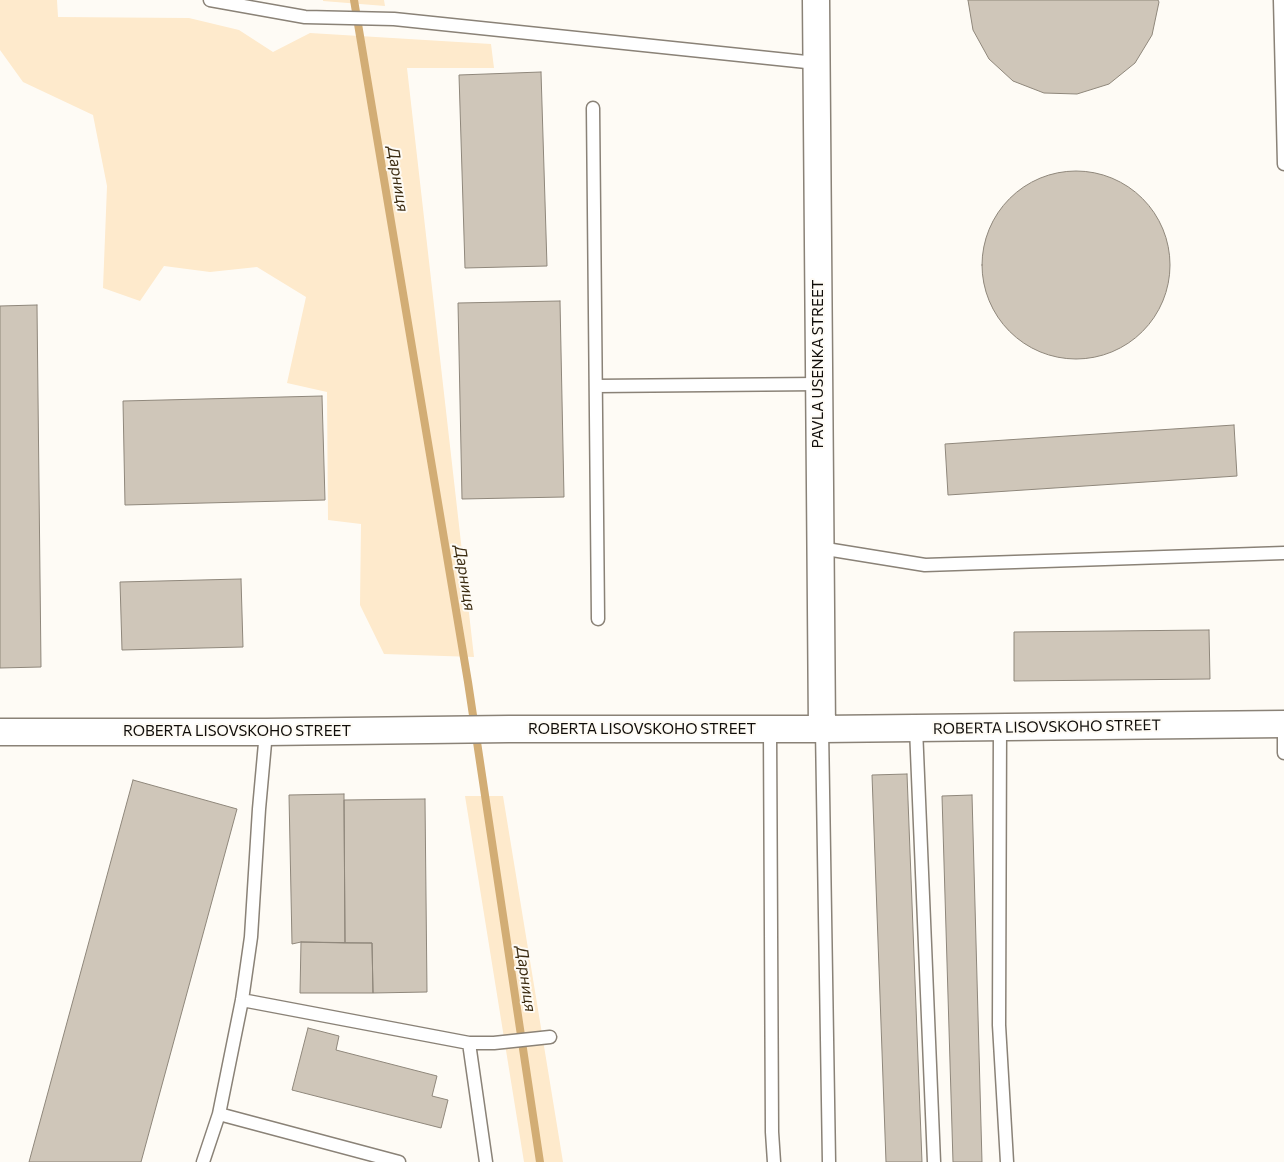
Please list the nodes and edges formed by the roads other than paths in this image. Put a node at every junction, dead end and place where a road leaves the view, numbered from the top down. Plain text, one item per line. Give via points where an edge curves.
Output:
1 (210, 0) edge
2 (816, 0) edge
3 (1280, 0) edge
4 (816, 62) junction
5 (593, 108) dead end
6 (1284, 164) edge
7 (819, 384) junction
8 (596, 386) junction
9 (820, 548) junction
10 (1284, 552) edge
11 (598, 619) dead end
12 (1284, 724) edge
13 (1000, 727) junction
14 (916, 728) junction
15 (770, 729) junction
16 (822, 729) junction
17 (0, 732) edge
18 (266, 732) junction
19 (1284, 754) edge
20 (242, 1000) junction
21 (550, 1037) dead end
22 (469, 1043) junction
23 (219, 1114) junction
24 (203, 1162) edge
25 (399, 1162) edge
26 (486, 1162) edge
27 (774, 1162) edge
28 (829, 1162) edge
29 (934, 1162) edge
30 (1007, 1162) edge

1 - 4 lane via 305,17 394,19
2 - 4 street, PAVLA USENKA STREET
3 - 6 lane
4 - 7 street, PAVLA USENKA STREET
5 - 8 lane
7 - 8 lane
7 - 9 street, PAVLA USENKA STREET
8 - 11 lane
9 - 10 lane via 925,565
9 - 16 street, PAVLA USENKA STREET
12 - 13 street, ROBERTA LISOVSKOHO STREET
12 - 19 lane
13 - 14 street, ROBERTA LISOVSKOHO STREET
13 - 30 lane via 999,1025
14 - 16 street, ROBERTA LISOVSKOHO STREET
14 - 29 lane
15 - 16 street, ROBERTA LISOVSKOHO STREET
15 - 18 street, ROBERTA LISOVSKOHO STREET
15 - 27 lane
16 - 28 lane
17 - 18 street, ROBERTA LISOVSKOHO STREET
18 - 20 lane via 251,937
20 - 22 lane
20 - 23 lane
21 - 22 lane
22 - 26 lane
23 - 24 lane
23 - 25 lane

